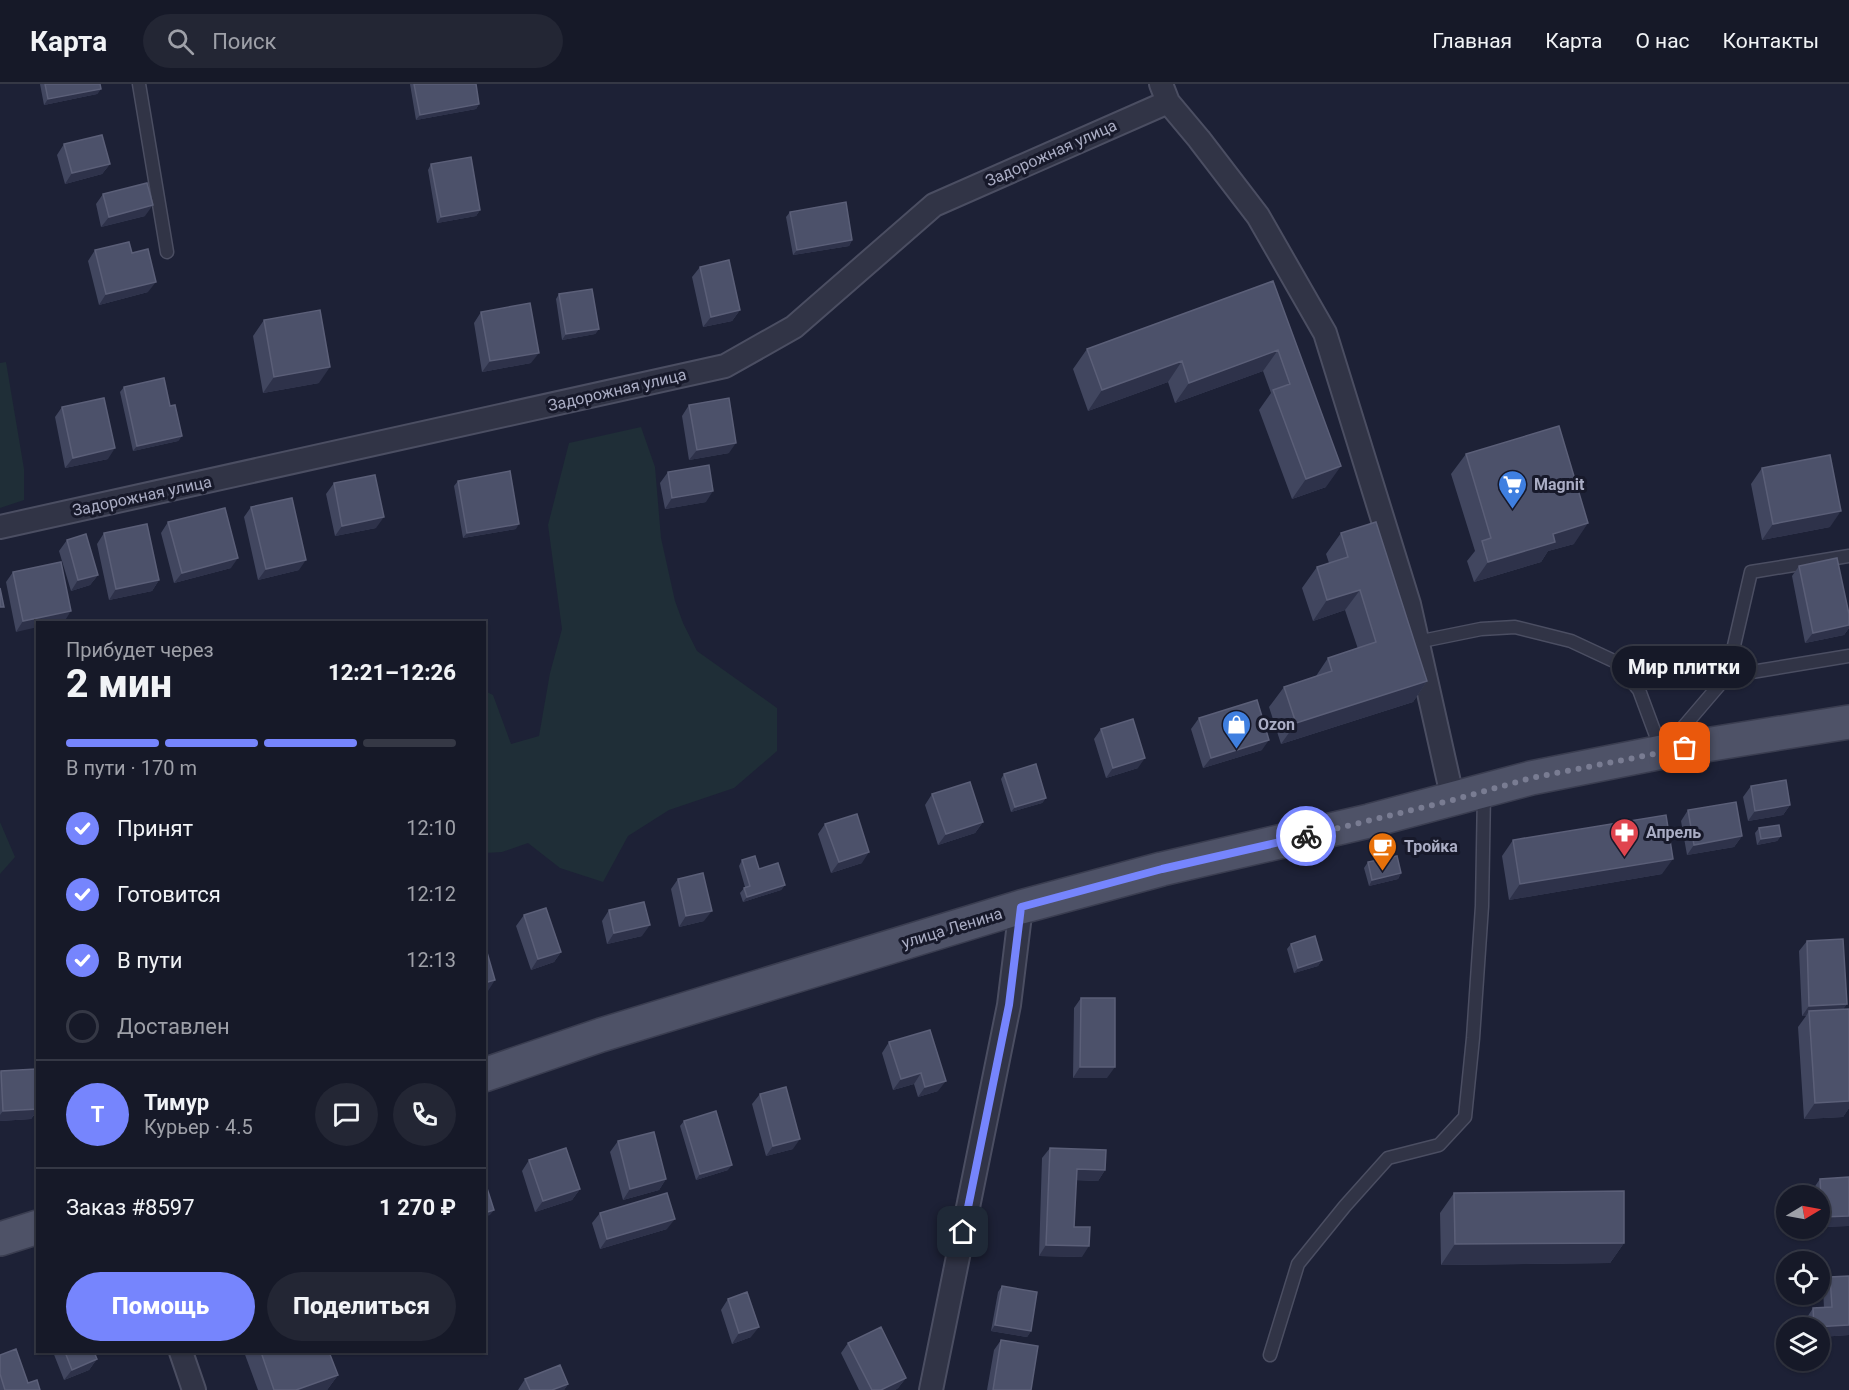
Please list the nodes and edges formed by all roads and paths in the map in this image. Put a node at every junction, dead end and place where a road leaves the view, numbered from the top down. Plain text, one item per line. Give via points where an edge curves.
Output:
1 (140, 84) edge
2 (1165, 93) edge
3 (167, 252) dead end
4 (0, 527) edge
5 (1849, 556) edge
6 (1417, 642) junction
7 (1849, 656) edge
8 (1727, 676) junction
9 (1849, 722) edge
10 (1662, 752) junction
11 (1484, 791) junction
12 (1453, 800) junction
13 (1021, 907) junction
14 (486, 1074) edge
15 (36, 1228) edge
16 (0, 1239) edge
17 (181, 1353) edge
18 (1270, 1355) dead end
19 (194, 1390) edge
20 (931, 1390) edge

1 - 3 lane
2 - 4 street, Задорожная улица via 934,205 794,327 725,366
2 - 6 street via 1258,216 1325,333
5 - 8 lane via 1751,572
6 - 10 lane via 1481,629 1515,627 1571,641 1616,662 1639,690
6 - 12 street
7 - 8 lane
8 - 10 lane
9 - 10 main road, улица Ленина
10 - 11 main road, улица Ленина
11 - 12 main road, улица Ленина
11 - 18 lane via 1482,906 1465,1117 1439,1146 1388,1158 1345,1206 1298,1264
12 - 13 main road, улица Ленина
13 - 14 main road, улица Ленина via 601,1035
13 - 20 street via 1009,1005
15 - 16 main road
17 - 19 street

